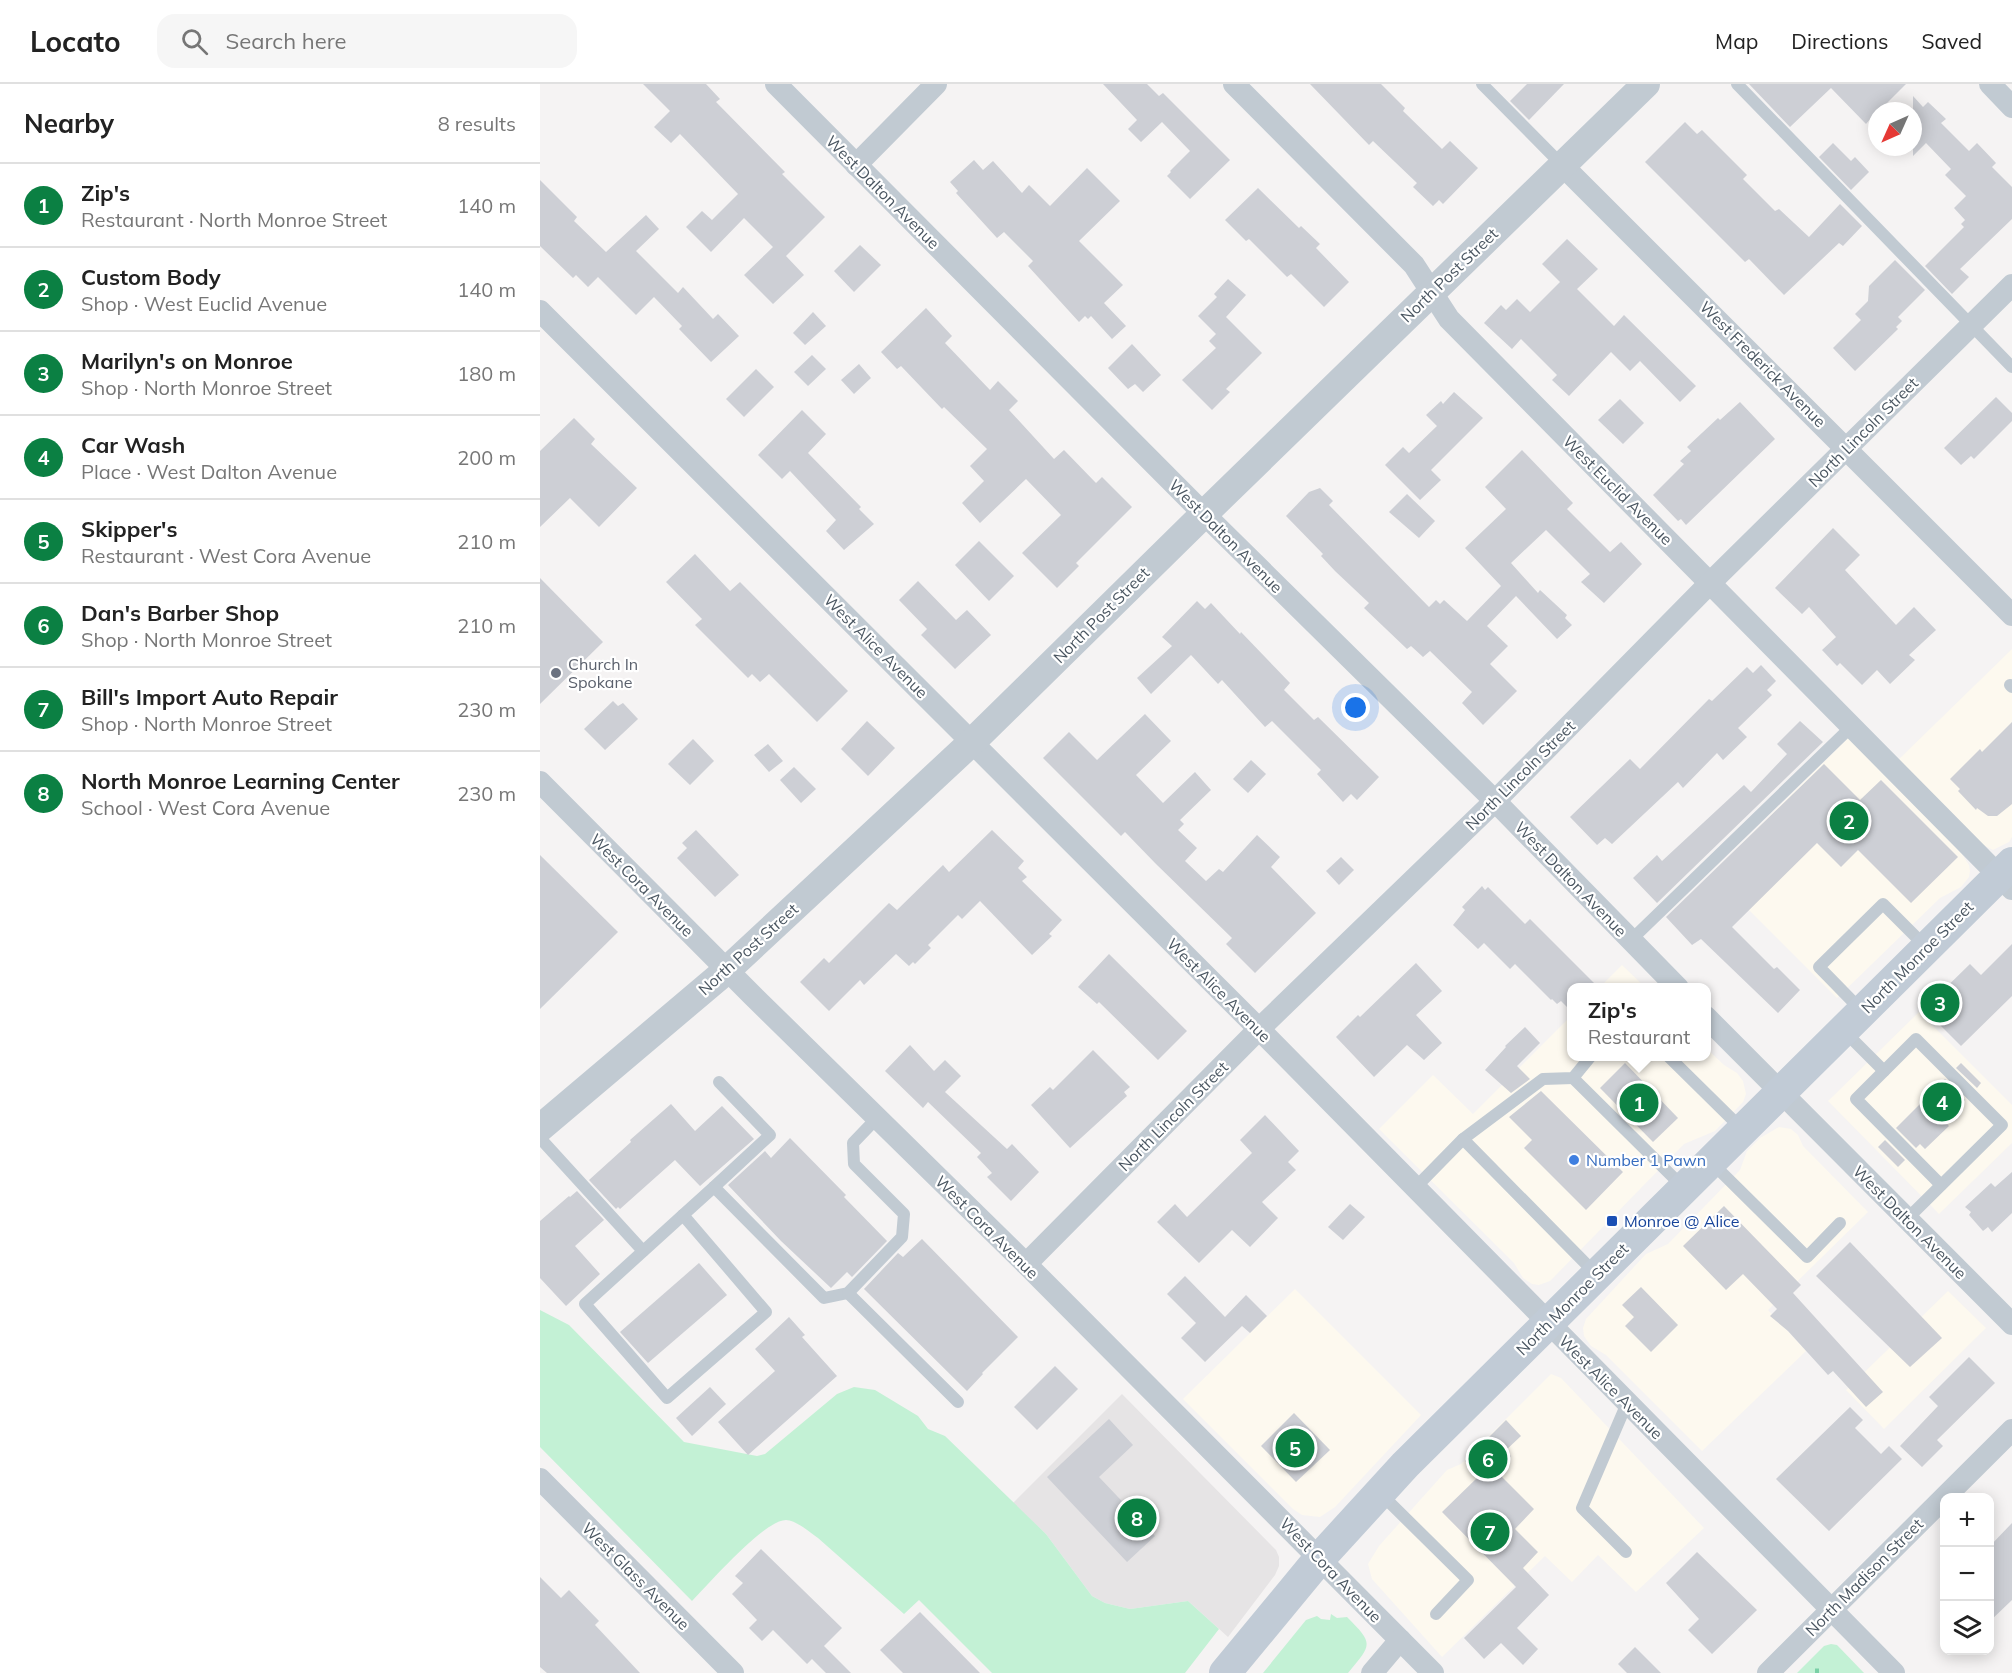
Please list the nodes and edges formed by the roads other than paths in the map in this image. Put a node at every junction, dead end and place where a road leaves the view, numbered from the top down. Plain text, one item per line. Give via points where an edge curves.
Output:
1 (776, 84) edge
2 (936, 84) edge
3 (1234, 84) edge
4 (1482, 84) edge
5 (1646, 84) edge
6 (1737, 84) edge
7 (1990, 84) edge
8 (2012, 107) edge
9 (856, 165) junction
10 (1563, 166) junction
11 (2012, 285) edge
12 (1431, 291) junction
13 (540, 311) edge
14 (1971, 326) junction
15 (2012, 367) edge
16 (1846, 448) junction
17 (1204, 514) junction
18 (1710, 583) junction
19 (2012, 615) edge
20 (1851, 727) junction
21 (972, 742) junction
22 (541, 784) edge
23 (1495, 801) junction
24 (2008, 876) edge
25 (1631, 940) junction
26 (1926, 948) junction
27 (727, 970) junction
28 (1667, 983) edge
29 (1711, 1021) edge
30 (1853, 1021) junction
31 (1259, 1029) junction
32 (1587, 1061) edge
33 (1673, 1061) edge
34 (1884, 1071) junction
35 (1573, 1078) junction
36 (719, 1082) dead end
37 (1780, 1092) junction
38 (877, 1118) junction
39 (540, 1128) edge
40 (1742, 1130) junction
41 (540, 1138) edge
42 (1463, 1139) junction
43 (1710, 1162) junction
44 (1941, 1185) junction
45 (714, 1187) junction
46 (1415, 1188) junction
47 (1684, 1188) junction
48 (683, 1215) junction
49 (1907, 1219) junction
50 (1840, 1223) dead end
51 (643, 1251) junction
52 (1026, 1264) junction
53 (1596, 1275) junction
54 (848, 1293) junction
55 (1548, 1323) junction
56 (2012, 1324) edge
57 (958, 1402) dead end
58 (1627, 1403) junction
59 (2012, 1430) edge
60 (540, 1479) edge
61 (1379, 1493) junction
62 (1626, 1552) dead end
63 (1320, 1558) junction
64 (1832, 1610) junction
65 (1436, 1614) dead end
66 (1400, 1640) junction
67 (733, 1673) edge
68 (1225, 1673) edge
69 (1372, 1673) edge
70 (1433, 1673) edge
71 (1768, 1673) edge
72 (1894, 1673) edge

1 - 9 street, West Dalton Avenue
2 - 9 street
3 - 12 street, West Euclid Avenue via 1414,265
4 - 10 lane
5 - 10 street, North Post Street
6 - 14 lane
7 - 8 street
9 - 17 street, West Dalton Avenue
10 - 12 street, North Post Street
10 - 16 street, West Frederick Avenue
11 - 14 street, North Lincoln Street
12 - 17 street, North Post Street
12 - 18 street, West Euclid Avenue via 1449,319
13 - 21 street, West Alice Avenue
14 - 15 lane
14 - 16 street, North Lincoln Street
16 - 18 street, North Lincoln Street
16 - 19 street, West Frederick Avenue
17 - 21 street, North Post Street
17 - 23 street, West Dalton Avenue
18 - 20 street, West Euclid Avenue
18 - 23 street, North Lincoln Street
20 - 24 street, West Euclid Avenue
20 - 25 lane
21 - 27 street, North Post Street
21 - 31 street, West Alice Avenue
22 - 27 street, West Cora Avenue
23 - 25 street, West Dalton Avenue
23 - 31 street, North Lincoln Street
24 - 26 main road, North Monroe Street
25 - 28 street, West Dalton Avenue
26 - 30 main road, North Monroe Street
26 - 30 lane via 1883,904 1819,967
27 - 38 street, West Cora Avenue
27 - 39 street, North Post Street
29 - 37 street, West Dalton Avenue
30 - 34 lane
30 - 37 main road, North Monroe Street
31 - 46 street, West Alice Avenue
31 - 52 street, North Lincoln Street
32 - 35 lane
33 - 40 lane
34 - 44 lane via 1856,1099
34 - 44 lane via 1916,1039 2002,1125
35 - 42 lane via 1543,1079
35 - 47 lane
36 - 45 lane via 770,1135
37 - 40 main road, North Monroe Street
37 - 49 street, West Dalton Avenue
38 - 52 street, West Cora Avenue
38 - 54 lane via 853,1143 854,1164 904,1214 902,1237
40 - 43 main road, North Monroe Street
41 - 51 lane
42 - 46 lane
42 - 53 lane
43 - 47 main road, North Monroe Street
43 - 50 lane via 1807,1257
44 - 49 lane
45 - 48 lane
45 - 54 lane via 824,1298
46 - 55 street, West Alice Avenue
47 - 53 main road, North Monroe Street
48 - 51 lane
48 - 51 lane via 766,1312 667,1398 585,1304
49 - 56 street, West Dalton Avenue
52 - 63 street, West Cora Avenue
53 - 55 main road, North Monroe Street
54 - 57 lane
55 - 58 street, West Alice Avenue
55 - 61 main road, North Monroe Street
58 - 62 lane via 1582,1508
58 - 64 street, West Alice Avenue
59 - 64 street, North Madison Street
60 - 67 street, West Glass Avenue
61 - 63 main road, North Monroe Street
61 - 65 lane via 1468,1580
63 - 66 street, West Cora Avenue
63 - 68 main road, North Monroe Street
64 - 71 street, North Madison Street
64 - 72 street, West Alice Avenue
66 - 69 street
66 - 70 street, West Cora Avenue

